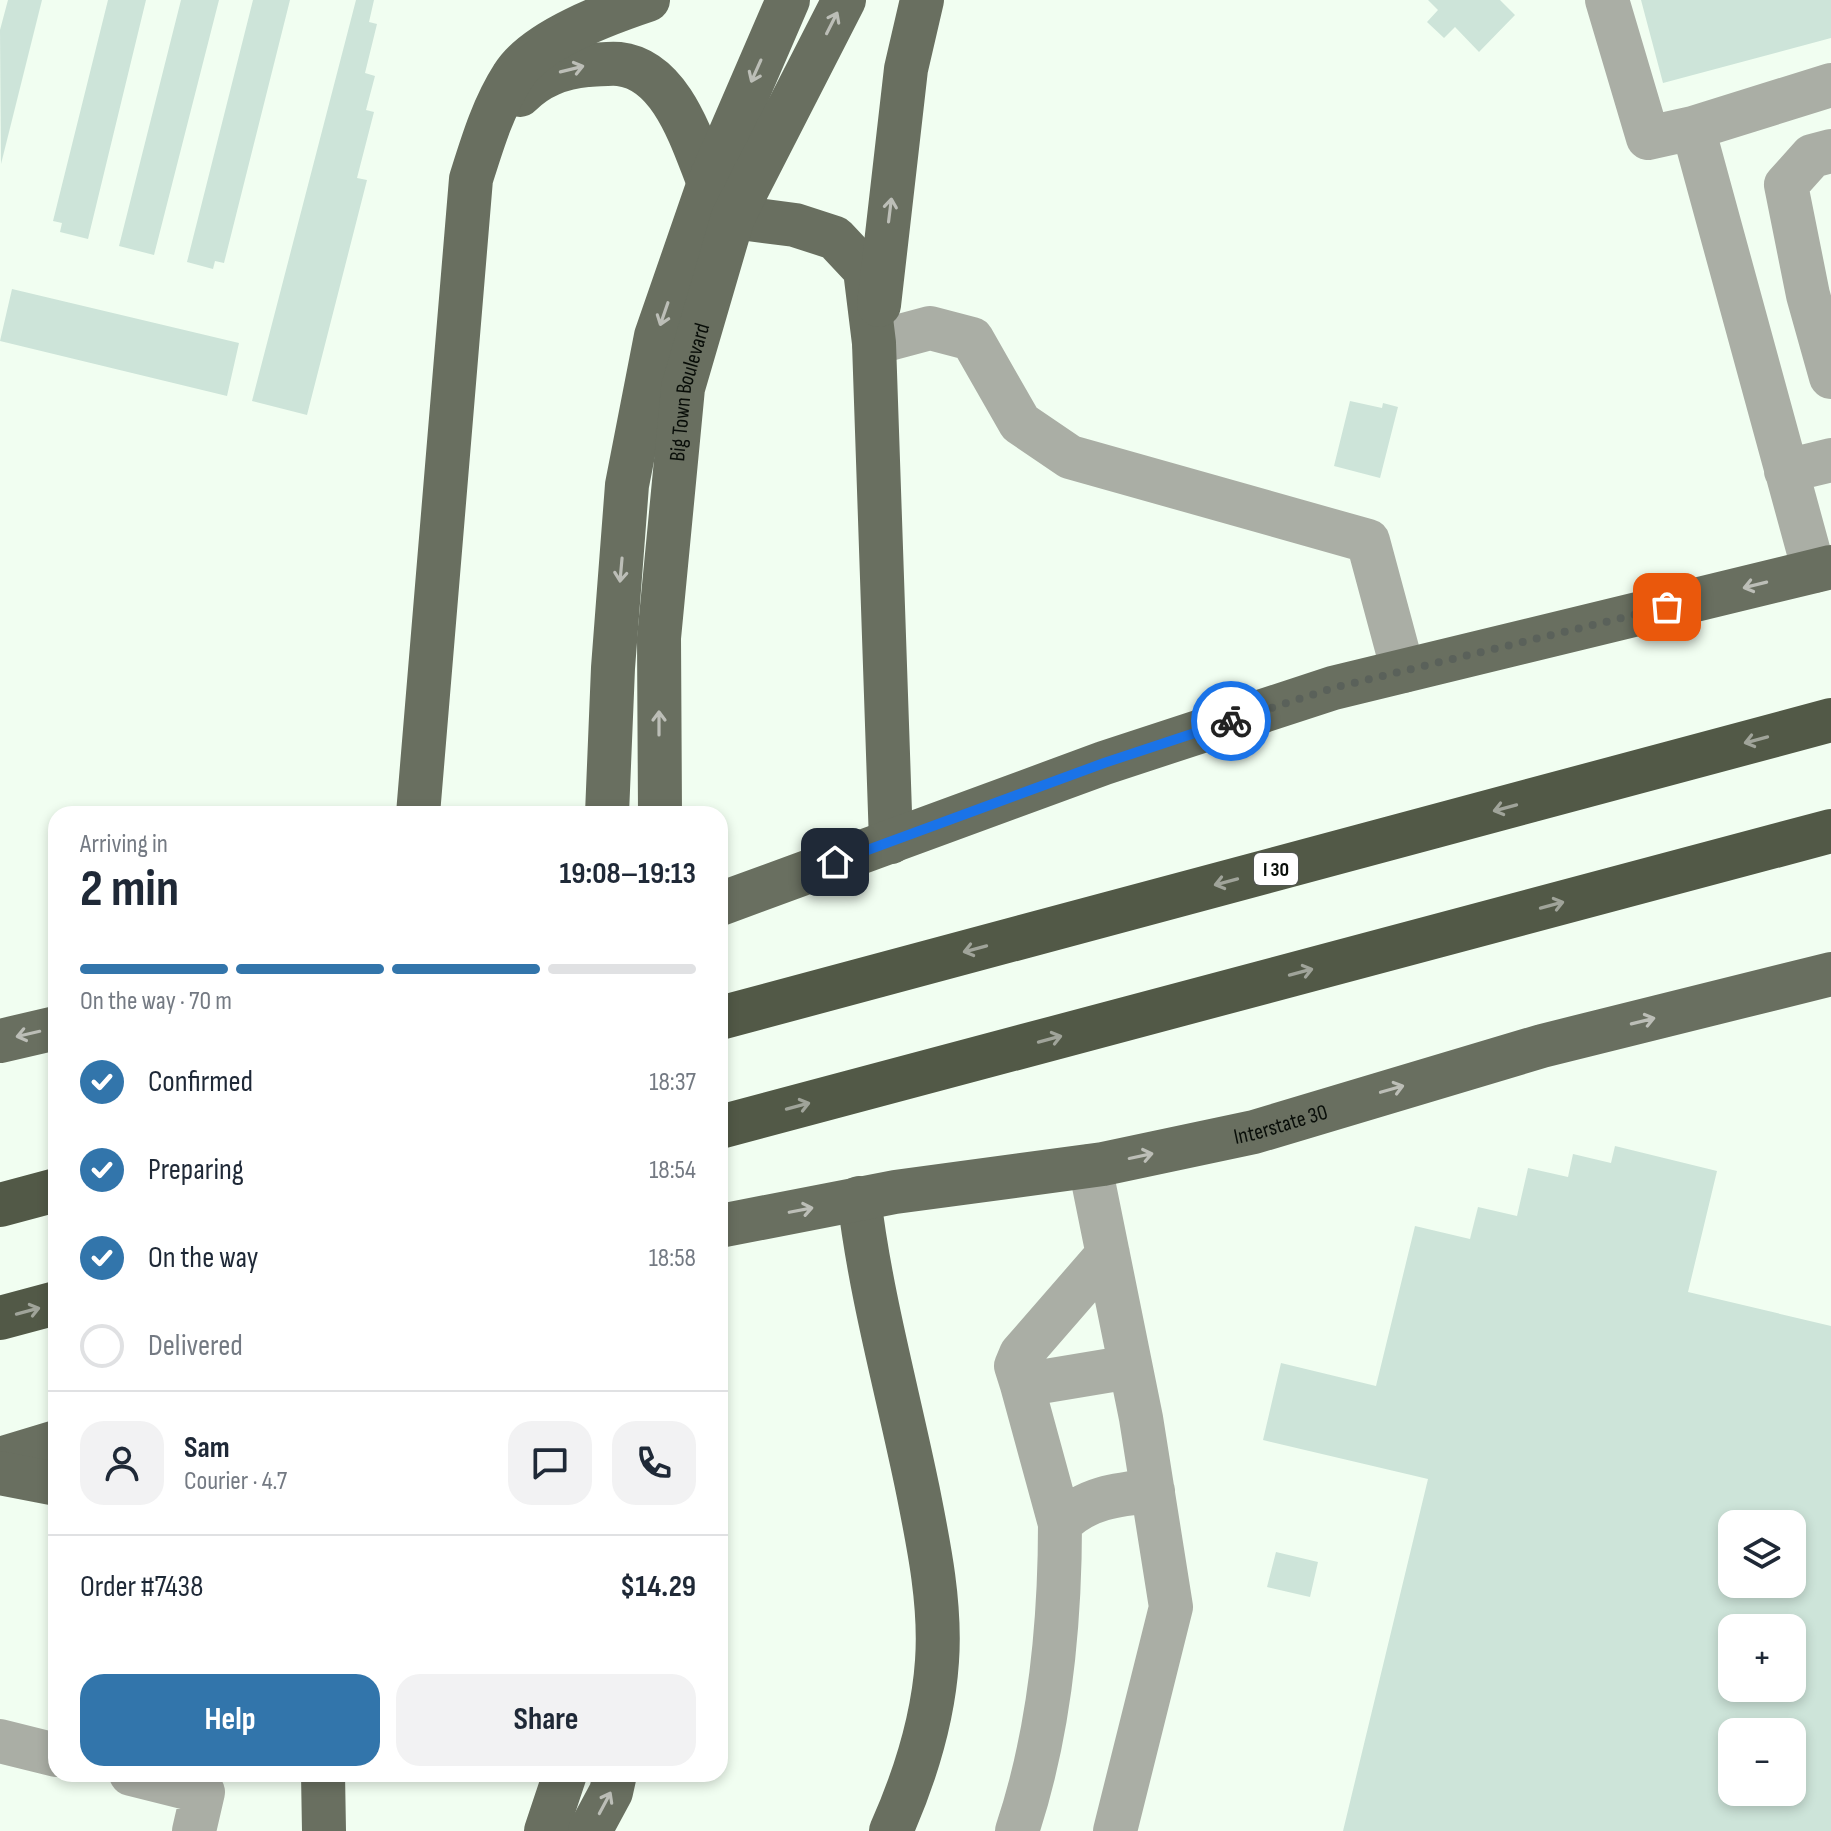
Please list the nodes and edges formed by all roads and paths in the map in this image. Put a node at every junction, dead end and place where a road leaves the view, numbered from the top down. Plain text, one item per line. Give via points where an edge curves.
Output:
1 (648, 0) edge
2 (788, 0) edge
3 (844, 0) edge
4 (922, 0) edge
5 (1607, 0) edge
6 (1831, 85) edge
7 (488, 128) junction
8 (1693, 128) junction
9 (1831, 151) edge
10 (721, 200) junction
11 (874, 343) junction
12 (1831, 377) edge
13 (1831, 460) edge
14 (1786, 471) junction
15 (1822, 569) edge
16 (1403, 671) junction
17 (1831, 720) edge
18 (419, 806) edge
19 (607, 806) edge
20 (660, 806) edge
21 (1831, 831) edge
22 (891, 842) junction
23 (728, 901) edge
24 (1831, 974) edge
25 (728, 1016) edge
26 (48, 1030) edge
27 (0, 1041) edge
28 (728, 1125) edge
29 (1090, 1166) junction
30 (48, 1177) edge
31 (0, 1185) edge
32 (48, 1192) edge
33 (859, 1198) junction
34 (0, 1205) edge
35 (728, 1224) edge
36 (1108, 1254) junction
37 (48, 1305) edge
38 (0, 1318) edge
39 (1130, 1367) junction
40 (1022, 1385) junction
41 (48, 1444) edge
42 (0, 1459) edge
43 (0, 1473) edge
44 (48, 1482) edge
45 (1153, 1491) junction
46 (1060, 1524) junction
47 (0, 1741) edge
48 (48, 1753) edge
49 (163, 1782) edge
50 (562, 1782) edge
51 (613, 1782) edge
52 (194, 1831) edge
53 (546, 1831) edge
54 (590, 1831) edge
55 (891, 1831) edge
56 (1017, 1831) edge
57 (1115, 1831) edge

1 - 7 main road via 611,12 543,48 515,73
2 -> 10 main road, Big Town Boulevard
10 -> 3 main road, Big Town Boulevard
11 -> 4 main road via 906,69
5 - 8 lane via 1648,138
6 - 8 lane
7 -> 10 main road via 534,81 575,66 621,64 659,83 681,114
7 - 18 main road via 471,179
8 - 14 lane
9 - 12 lane via 1812,156 1786,185
10 - 11 main road via 835,238 865,270
10 -> 19 main road, Big Town Boulevard via 656,336 627,485
20 -> 10 main road, Big Town Boulevard via 659,638 683,388
11 - 16 lane via 930,328 972,339 1020,423 1070,457 1368,541
11 - 22 main road
13 - 14 lane
14 - 15 lane
15 -> 16 main road
16 - 22 main road via 1333,688 1104,763
17 -> 25 highway, I 30
28 -> 21 highway
22 - 23 main road
29 -> 24 main road, Interstate 30 via 1254,1132 1542,1046
26 -> 27 main road
29 - 33 main road, Interstate 30
29 - 36 lane
30 - 31 highway
32 - 34 highway
35 -> 33 main road, Interstate 30
33 - 55 main road via 874,1302 894,1372 935,1600 937,1660 928,1728
36 - 39 lane
36 - 40 lane via 1021,1354 1016,1366
38 -> 37 highway
39 - 40 lane
39 - 45 lane
40 - 46 lane
41 - 42 main road
43 - 44 main road
45 - 46 lane via 1097,1500 1074,1510
45 - 57 lane via 1171,1607
46 - 56 lane via 1048,1706 1033,1784
47 - 48 lane
49 - 52 lane via 203,1792
50 - 53 main road
54 -> 51 main road

